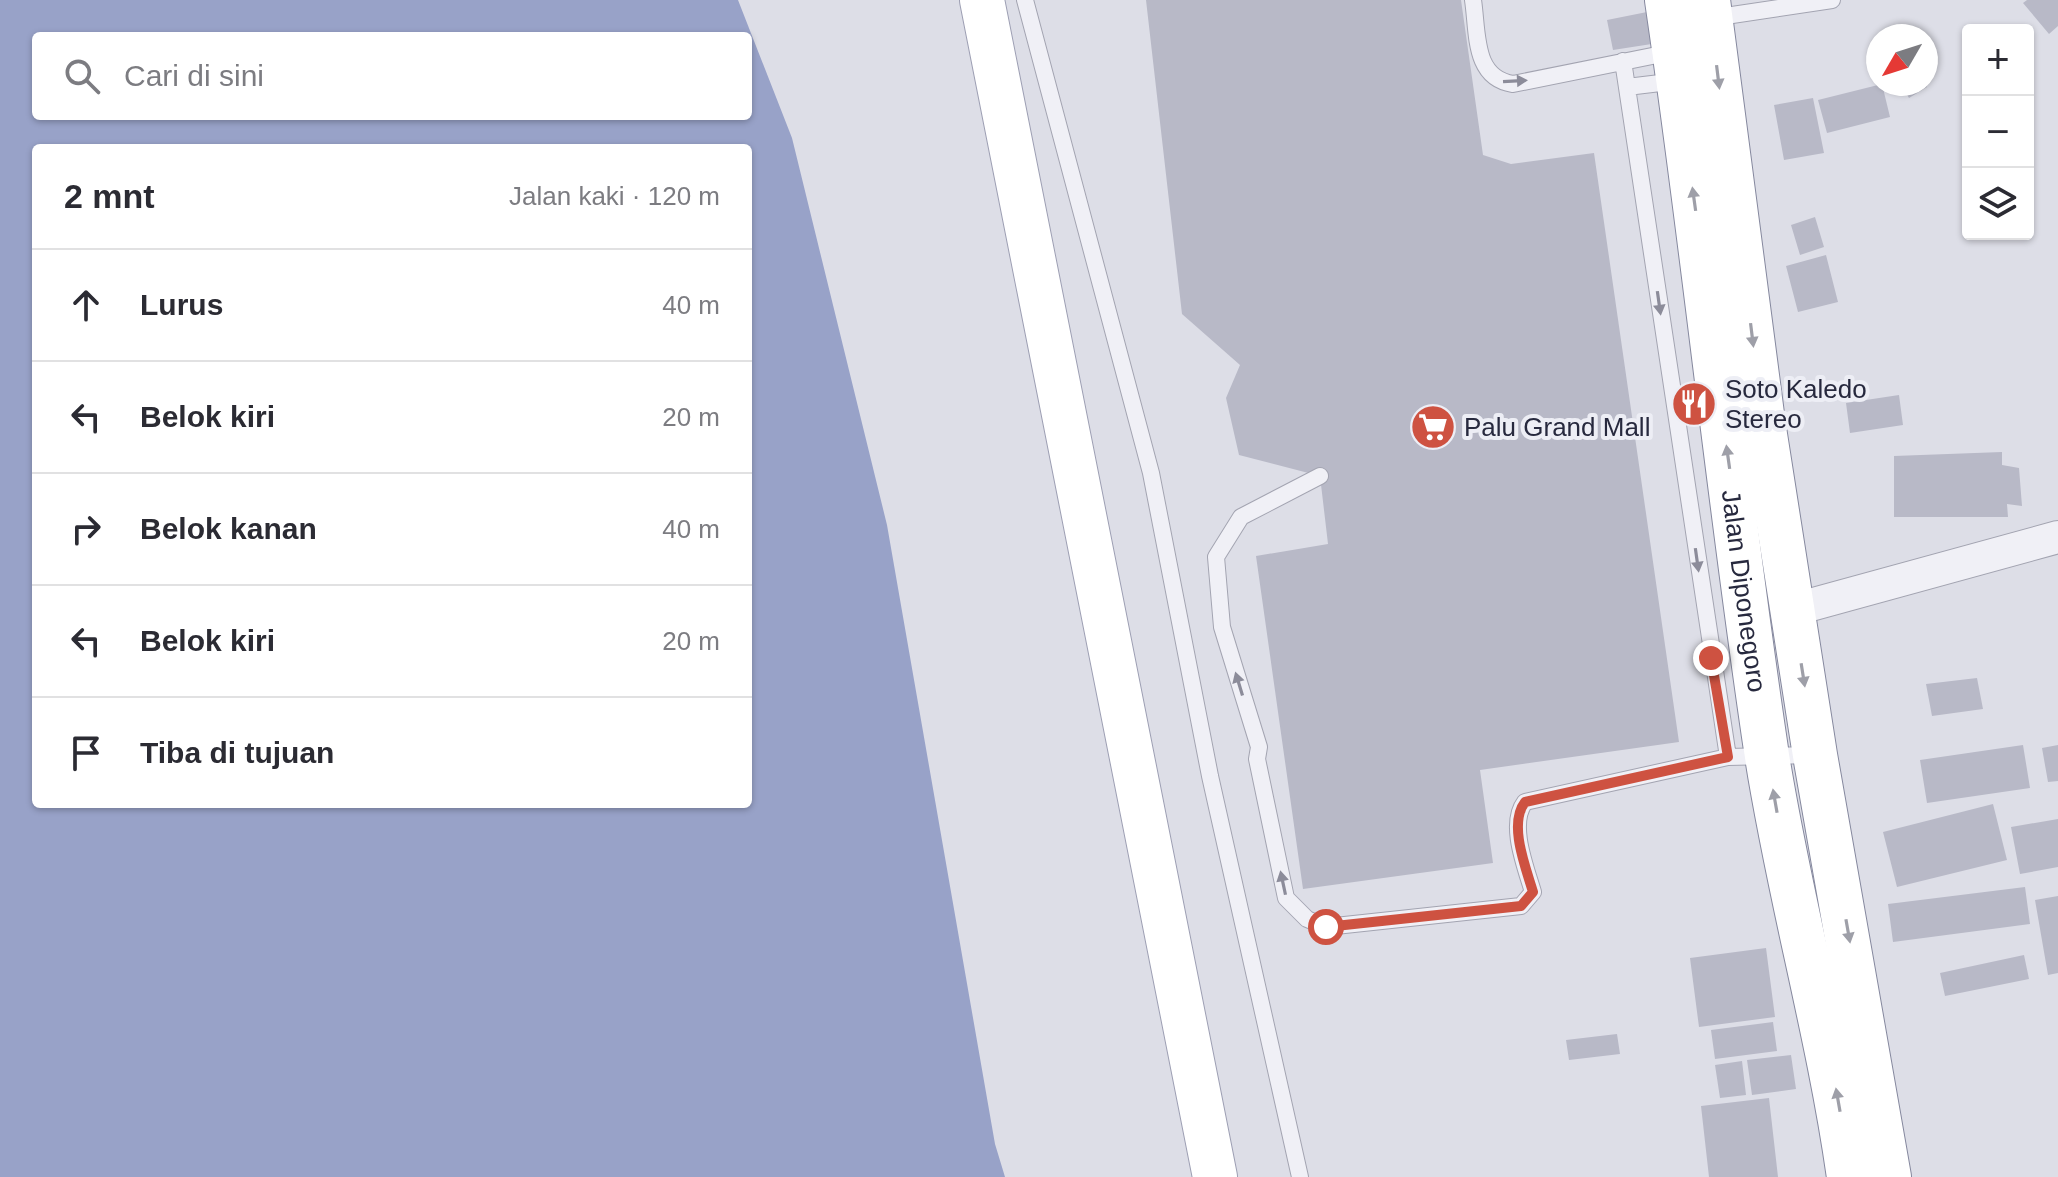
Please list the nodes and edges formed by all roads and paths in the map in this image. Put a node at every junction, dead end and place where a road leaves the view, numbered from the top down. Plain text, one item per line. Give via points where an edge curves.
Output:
1 (982, 0) edge
2 (1025, 0) edge
3 (1473, 0) edge
4 (1667, 0) edge
5 (1832, 0) edge
6 (1709, 9) edge
7 (1623, 61) junction
8 (1676, 66) junction
9 (1627, 87) junction
10 (1320, 476) dead end
11 (2058, 537) edge
12 (1792, 610) junction
13 (1815, 755) junction
14 (1748, 757) junction
15 (1215, 1177) edge
16 (1300, 1177) edge
17 (1849, 1177) edge
18 (1889, 1177) edge

1 - 15 main road
2 - 16 lane via 1151,473 1210,776
3 -> 7 lane via 1482,66 1497,81 1513,84
4 - 8 main road, Jalan Diponegoro
5 - 6 lane
6 -> 12 main road, Jalan Diponegoro
7 - 8 lane
7 - 9 lane
8 - 9 lane
14 -> 8 main road, Jalan Diponegoro
9 -> 14 lane
14 -> 10 lane via 1525,802 1519,810 1521,849 1533,892 1521,906 1326,927 1307,919 1286,898 1257,759 1259,747 1222,627 1216,557 1241,517
11 - 12 street
12 -> 13 main road, Jalan Diponegoro
13 - 14 lane
13 -> 18 main road, Jalan Diponegoro
17 -> 14 main road, Jalan Diponegoro via 1838,1099 1797,917

